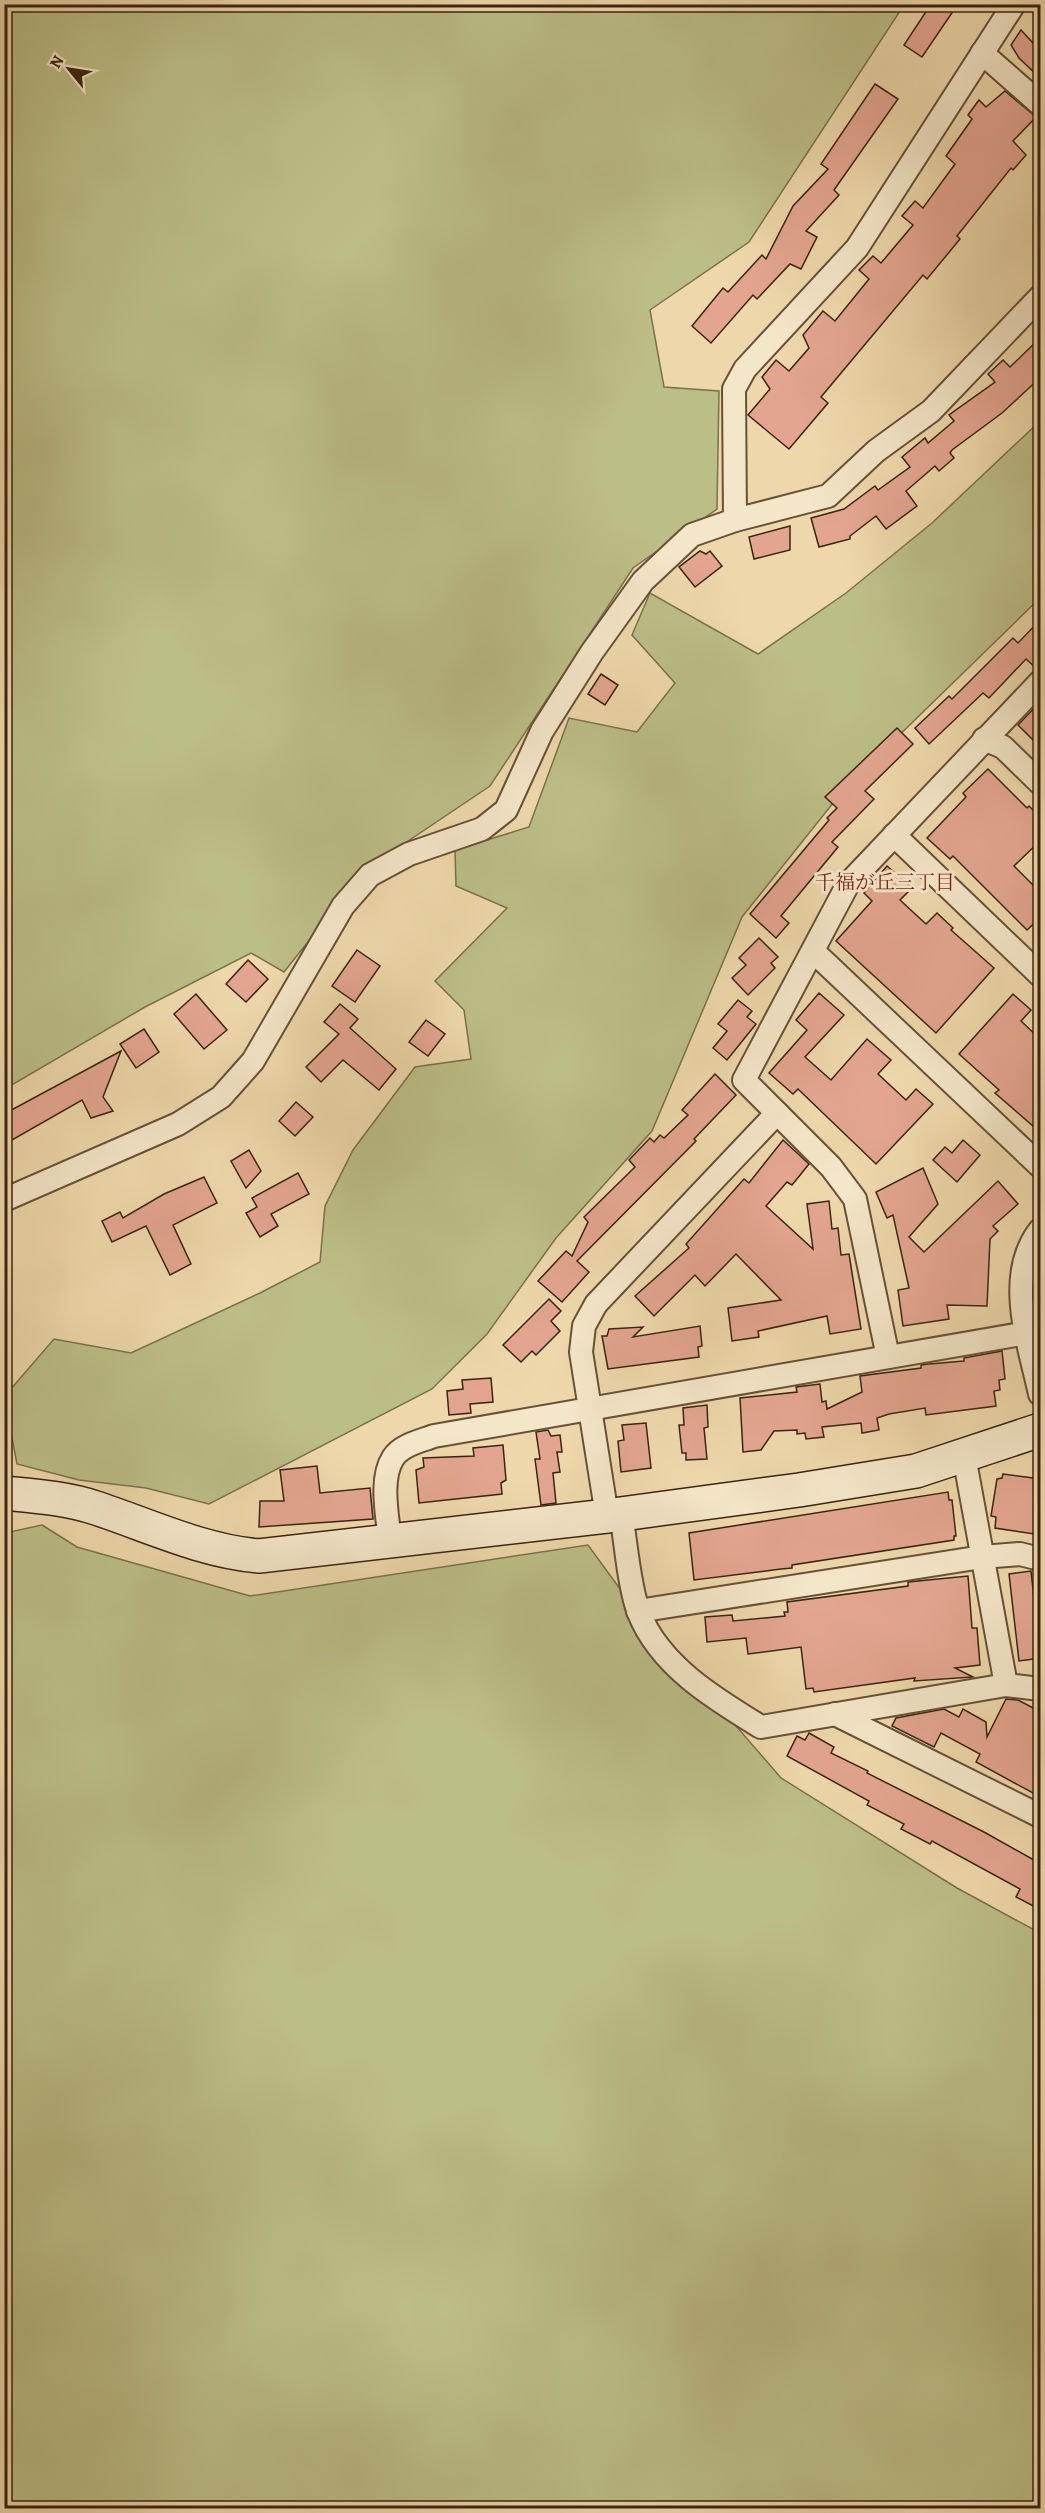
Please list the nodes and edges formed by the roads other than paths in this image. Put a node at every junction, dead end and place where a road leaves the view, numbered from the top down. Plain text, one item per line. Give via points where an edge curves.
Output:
1 (1014, 4) edge
2 (982, 53) junction
3 (1041, 104) edge
4 (1041, 297) edge
5 (735, 520) junction
6 (1041, 682) edge
7 (984, 739) junction
8 (1041, 783) edge
9 (894, 835) junction
10 (814, 952) junction
11 (1041, 975) edge
12 (777, 1113) junction
13 (1041, 1166) edge
14 (4, 1200) edge
15 (1041, 1230) edge
16 (1027, 1333) junction
17 (888, 1357) junction
18 (1041, 1394) edge
19 (590, 1408) junction
20 (1041, 1430) edge
21 (964, 1456) junction
22 (4, 1493) edge
23 (614, 1515) junction
24 (390, 1542) junction
25 (982, 1557) junction
26 (1041, 1559) edge
27 (638, 1611) junction
28 (1006, 1685) junction
29 (1041, 1689) edge
30 (836, 1714) junction
31 (1041, 1816) edge

1 - 2 street
2 - 3 street
2 - 5 street via 857,248 745,369 734,389
4 - 5 street via 932,411 876,451 828,496
5 - 14 street via 692,535 643,581 542,731 506,810 482,829 409,854 370,875 343,906 253,1061 221,1097 178,1124
6 - 7 street
7 - 8 street via 1003,747
7 - 9 street
9 - 10 street via 848,885
9 - 11 street
10 - 12 street via 744,1080
10 - 13 street
12 - 17 street via 831,1167 855,1199
12 - 19 street via 596,1304 584,1326 582,1352
15 - 16 street via 1022,1269
16 - 17 street
16 - 18 street
17 - 19 street
19 - 23 street
19 - 24 street via 434,1436 409,1445 393,1457 387,1477
20 - 21 street
21 - 23 street via 916,1471
21 - 25 street
22 - 24 street via 94,1507 224,1553 259,1556
23 - 24 street
23 - 27 street
25 - 26 street via 1020,1554
25 - 27 street
25 - 28 street
27 - 30 street via 649,1634 673,1662 723,1703 761,1727
28 - 29 street
28 - 30 street
30 - 31 street

